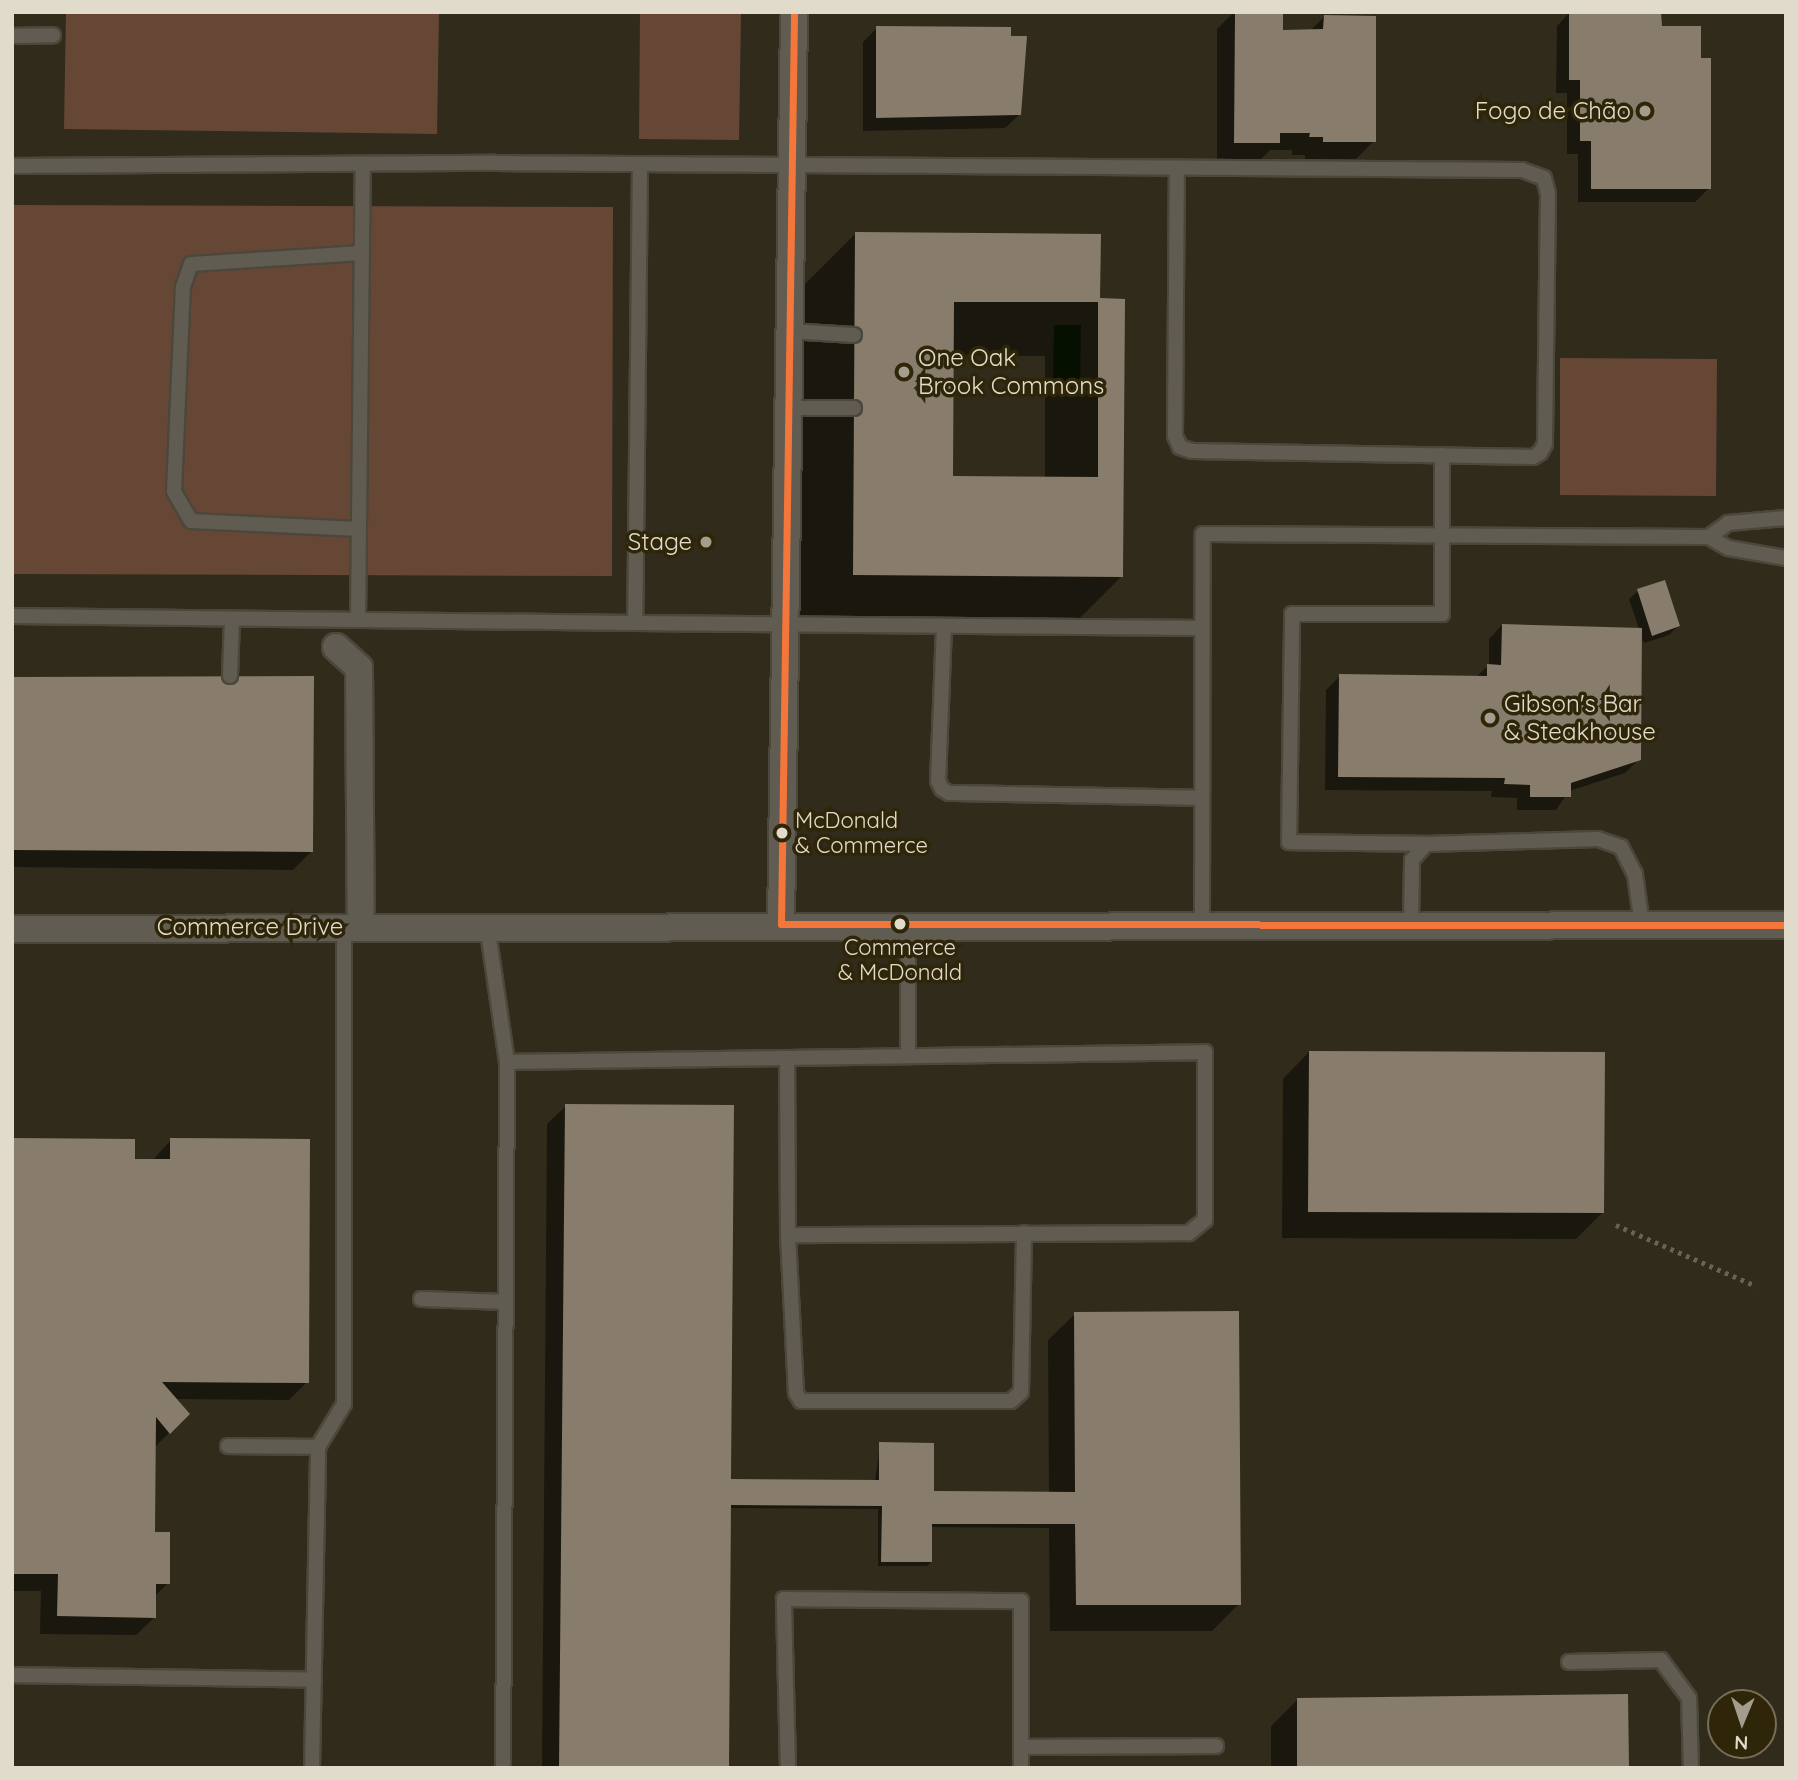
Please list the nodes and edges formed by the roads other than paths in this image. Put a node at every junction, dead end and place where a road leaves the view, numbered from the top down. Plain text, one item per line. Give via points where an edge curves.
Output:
1 (794, 12) edge
2 (15, 36) dead end
3 (53, 36) dead end
4 (363, 164) junction
5 (12, 166) edge
6 (640, 166) junction
7 (791, 168) junction
8 (1177, 169) junction
9 (362, 253) junction
10 (789, 331) junction
11 (854, 335) dead end
12 (788, 408) junction
13 (854, 408) dead end
14 (1442, 455) junction
15 (1786, 518) edge
16 (359, 529) junction
17 (1709, 537) junction
18 (1443, 539) junction
19 (1786, 558) edge
20 (12, 616) edge
21 (232, 619) junction
22 (337, 620) junction
23 (358, 620) junction
24 (635, 623) junction
25 (785, 625) junction
26 (944, 626) junction
27 (1202, 628) junction
28 (336, 646) joint
29 (230, 676) dead end
30 (1202, 797) junction
31 (1426, 844) junction
32 (781, 924) junction
33 (487, 925) junction
34 (1202, 925) junction
35 (1411, 925) junction
36 (1642, 925) junction
37 (1786, 925) edge
38 (908, 926) junction
39 (352, 927) junction
40 (12, 929) edge
41 (908, 1056) junction
42 (787, 1058) junction
43 (507, 1062) junction
44 (1024, 1233) junction
45 (788, 1235) junction
46 (421, 1299) dead end
47 (506, 1302) junction
48 (228, 1446) dead end
49 (318, 1447) junction
50 (1569, 1662) dead end
51 (12, 1675) edge
52 (314, 1680) junction
53 (1216, 1746) dead end
54 (1021, 1747) junction
55 (312, 1768) edge
56 (503, 1768) edge
57 (788, 1768) edge
58 (1021, 1768) edge
59 (1691, 1768) edge

1 - 7 street
2 - 3 lane
4 - 5 lane
4 - 6 lane
4 - 9 lane
6 - 7 lane
6 - 24 lane
7 - 8 lane
7 - 10 street
8 - 14 lane via 1175,436 1180,447 1192,451
8 - 14 lane via 1522,170 1544,178 1549,194 1545,444 1533,457
9 - 16 lane
9 - 16 lane via 191,264 184,287 174,491 191,521
10 - 11 lane
10 - 12 street
12 - 13 lane
12 - 25 street
14 - 18 lane
15 - 17 lane via 1728,523
16 - 23 lane
17 - 18 lane
17 - 19 lane via 1728,548
18 - 27 lane via 1203,534
18 - 31 lane via 1442,614 1292,614 1289,842
20 - 21 lane
21 - 22 lane
21 - 29 lane
22 - 23 lane
22 - 28 lane
23 - 24 lane
24 - 25 lane
25 - 26 lane
25 - 32 street
26 - 27 lane
26 - 30 lane via 938,781 942,789 949,793
27 - 30 lane
28 - 39 street via 359,668
30 - 34 lane
31 - 35 lane via 1412,860
31 - 36 lane via 1598,839 1621,847 1635,874
32 - 33 street, Commerce Drive
32 - 38 street, Commerce Drive
33 - 39 street, Commerce Drive
33 - 43 lane
34 - 35 street
34 - 38 street
35 - 36 street
36 - 37 street
38 - 41 lane
39 - 40 street, Commerce Drive
39 - 49 lane via 344,1404
41 - 42 lane
41 - 44 lane via 1205,1052 1205,1220 1189,1233
42 - 43 lane
42 - 45 lane
43 - 47 lane
44 - 45 lane
44 - 45 lane via 1021,1392 1011,1401 801,1401 796,1393
46 - 47 lane
47 - 56 lane
48 - 49 lane
49 - 52 lane
50 - 59 lane via 1661,1660 1689,1698
51 - 52 lane
52 - 55 lane
53 - 54 lane
54 - 57 lane via 1021,1601 784,1599
54 - 58 lane

